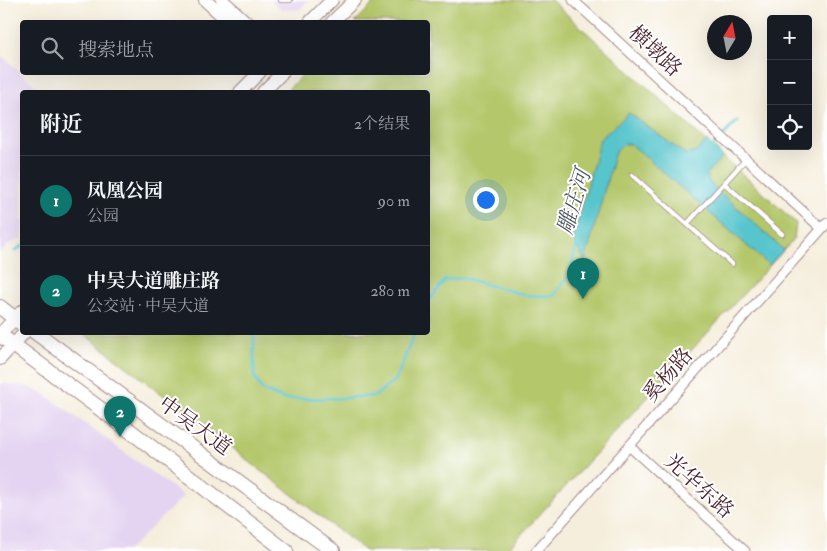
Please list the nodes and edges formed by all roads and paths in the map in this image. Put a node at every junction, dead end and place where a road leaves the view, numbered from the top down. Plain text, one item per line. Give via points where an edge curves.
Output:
1 (205, 0) edge
2 (222, 0) edge
3 (281, 0) edge
4 (290, 0) edge
5 (332, 0) edge
6 (355, 0) edge
7 (573, 0) edge
8 (226, 20) edge
9 (244, 20) edge
10 (312, 20) edge
11 (334, 20) edge
12 (257, 75) edge
13 (280, 75) edge
14 (242, 90) edge
15 (265, 90) edge
16 (746, 159) junction
17 (632, 175) dead end
18 (725, 184) junction
19 (688, 224) junction
20 (824, 226) edge
21 (782, 234) dead end
22 (732, 264) dead end
23 (0, 307) edge
24 (20, 318) edge
25 (0, 335) edge
26 (22, 335) edge
27 (38, 335) edge
28 (14, 345) junction
29 (0, 360) edge
30 (629, 446) junction
31 (286, 551) edge
32 (333, 551) edge
33 (536, 551) edge
34 (746, 551) edge

1 - 8 main road
2 - 9 main road
3 - 4 lane
5 - 10 main road
6 - 11 main road
7 - 16 street, 横墩路
12 - 14 main road
13 - 15 main road
16 - 18 lane
16 - 20 street
17 - 19 lane
18 - 19 lane
18 - 21 lane
19 - 22 lane
20 - 30 street, 奚杨路
23 - 24 main road
24 - 25 main road
25 - 28 main road, 中吴大道
26 - 28 main road
27 - 32 main road, 中吴大道
28 - 29 main road
28 - 31 main road, 中吴大道
30 - 33 street, 奚杨路
30 - 34 street, 光华东路

